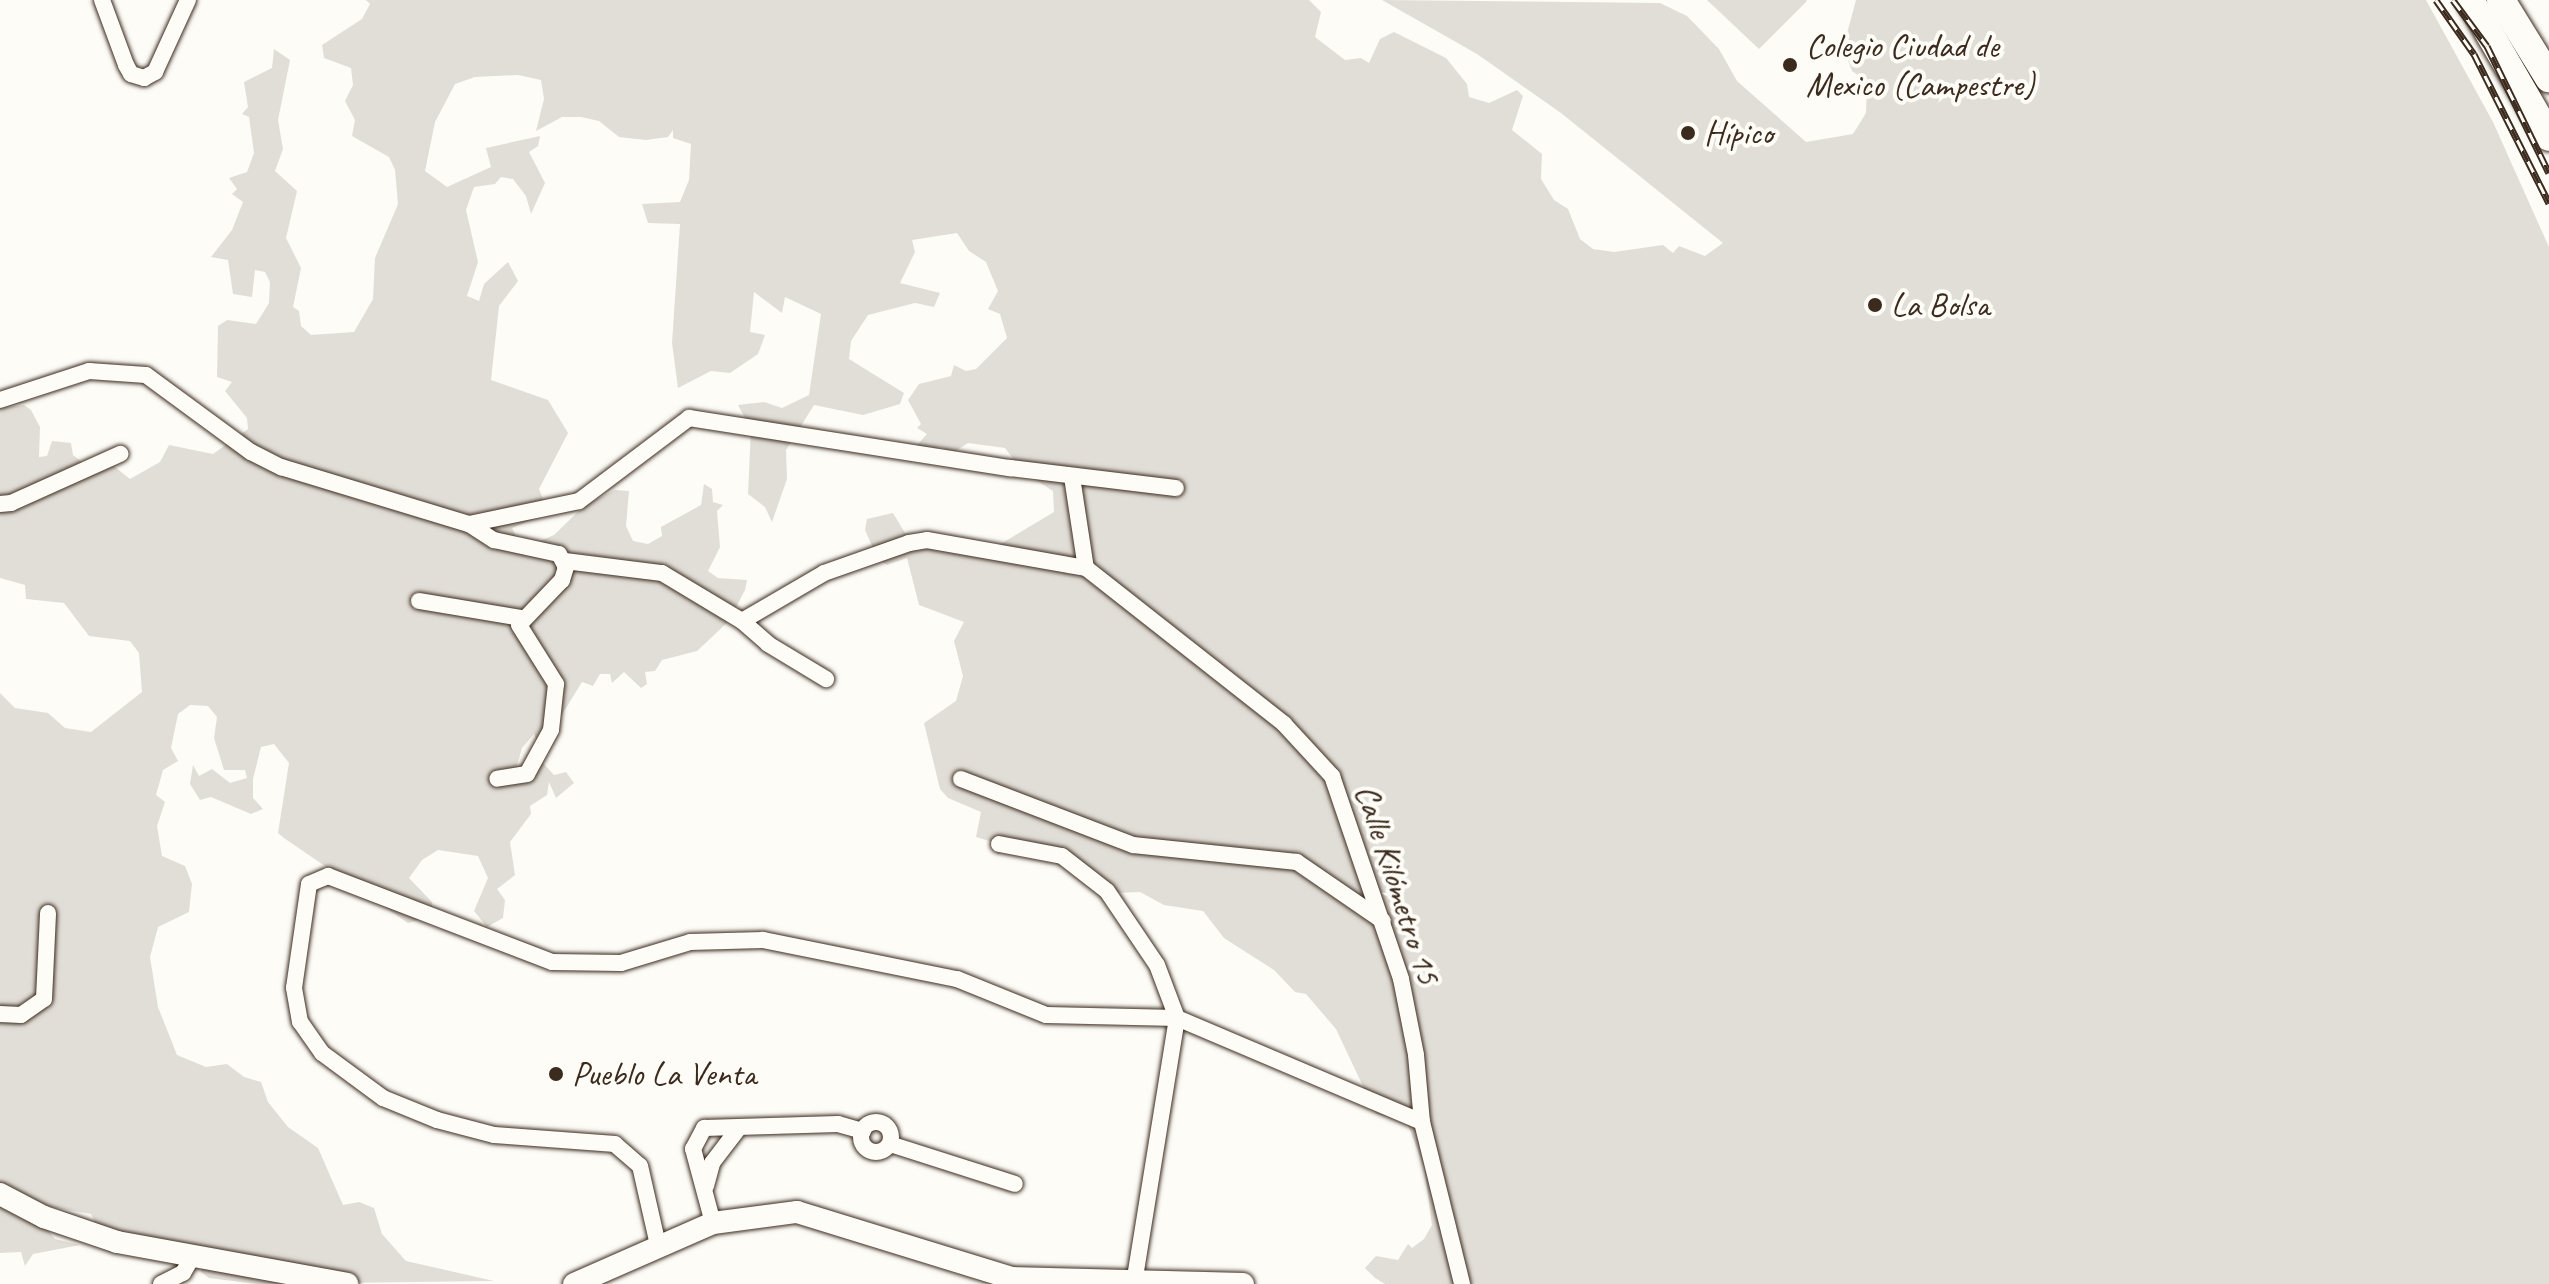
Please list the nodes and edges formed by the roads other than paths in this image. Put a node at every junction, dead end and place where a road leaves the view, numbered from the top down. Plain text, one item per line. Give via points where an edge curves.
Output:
1 (102, 0) edge
2 (188, 0) edge
3 (2470, 0) edge
4 (2501, 0) edge
5 (2549, 78) edge
6 (2549, 137) edge
7 (0, 400) edge
8 (120, 454) dead end
9 (1072, 477) junction
10 (1176, 488) dead end
11 (0, 504) edge
12 (469, 524) junction
13 (565, 561) junction
14 (1086, 568) junction
15 (419, 601) dead end
16 (522, 618) junction
17 (742, 621) junction
18 (826, 679) dead end
19 (497, 779) dead end
20 (961, 779) dead end
21 (999, 844) dead end
22 (48, 913) dead end
23 (1383, 921) junction
24 (0, 1014) edge
25 (1177, 1018) junction
26 (1422, 1122) junction
27 (738, 1129) junction
28 (1015, 1184) dead end
29 (706, 1186) junction
30 (0, 1194) edge
31 (713, 1223) junction
32 (658, 1245) junction
33 (191, 1259) junction
34 (1135, 1282) edge
35 (161, 1284) edge
36 (347, 1284) edge
37 (574, 1284) edge
38 (1243, 1284) edge
39 (1462, 1284) edge

1 - 2 street via 126,65 131,74 144,78 155,72
3 - 6 highway
4 - 5 highway
7 - 12 street via 89,371 146,375 251,452 281,467
8 - 11 street
9 - 10 street via 1088,473
9 - 12 street via 689,418 579,501
9 - 14 street
12 - 13 street via 494,540 556,552
13 - 16 street via 562,580
13 - 17 street via 662,573
14 - 17 street via 927,540 824,573
14 - 23 street, Calle Kilómetro 15 via 1284,724 1332,776
15 - 16 street
16 - 19 street via 522,634 550,667 551,730 534,768 522,777
17 - 18 street via 768,644
20 - 23 street via 1133,845 1297,862
21 - 25 street via 1062,856 1107,891 1157,965
22 - 24 street via 44,999 21,1015
23 - 26 street, Calle Kilómetro 15 via 1416,1055
25 - 26 street
25 - 32 street via 1046,1015 957,979 763,940 690,942 621,963 552,962 328,876 309,884 294,988 300,1022 322,1053 383,1098 437,1120 494,1135 615,1144 640,1166
25 - 34 street
26 - 39 street, Calle Kilómetro 15
27 - 28 street via 838,1124 863,1131 869,1151 890,1144
27 - 29 street via 712,1163
27 - 29 street via 716,1126 698,1133 695,1165
29 - 31 street
30 - 33 street via 58,1222
31 - 32 street
31 - 34 street via 797,1212 1011,1278
32 - 37 street
33 - 35 street via 183,1273
33 - 36 street
34 - 38 street

